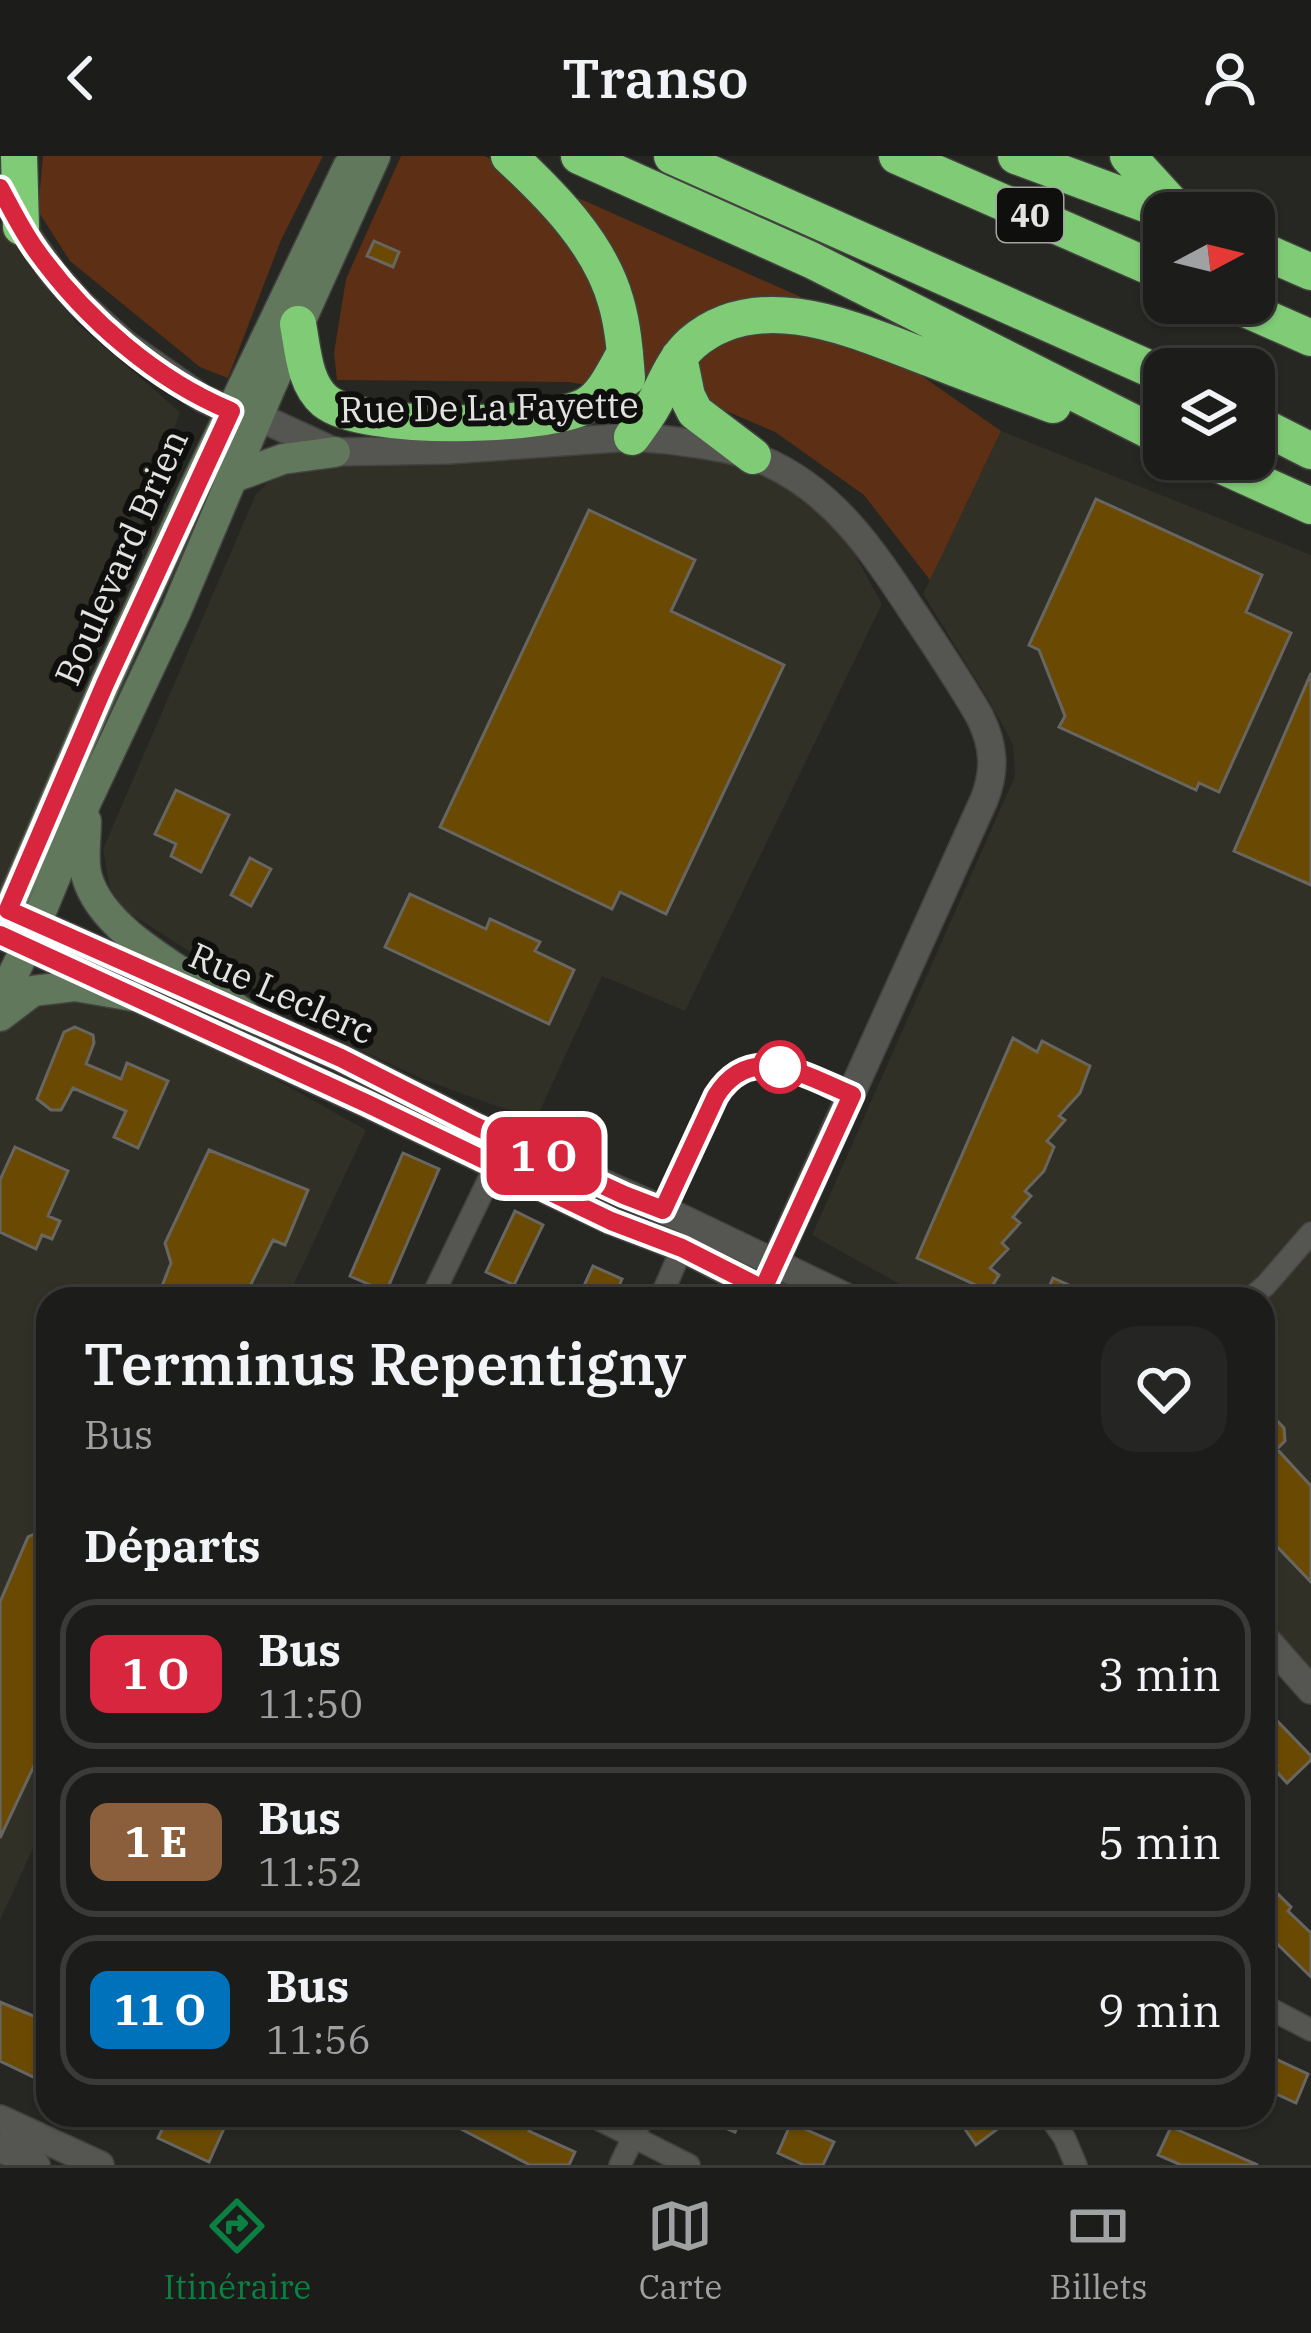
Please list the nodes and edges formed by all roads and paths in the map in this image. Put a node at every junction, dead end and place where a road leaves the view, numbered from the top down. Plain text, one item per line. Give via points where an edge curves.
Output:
1 (19, 156) edge
2 (353, 156) edge
3 (375, 156) edge
4 (509, 156) edge
5 (579, 156) edge
6 (672, 156) edge
7 (897, 156) edge
8 (1016, 156) edge
9 (1128, 156) edge
10 (0, 188) edge
11 (1161, 192) edge
12 (1143, 203) edge
13 (21, 227) junction
14 (1275, 256) edge
15 (1143, 264) edge
16 (1311, 272) edge
17 (1275, 322) edge
18 (298, 325) junction
19 (1311, 338) edge
20 (625, 353) junction
21 (680, 356) junction
22 (1143, 366) edge
23 (245, 414) junction
24 (1275, 427) edge
25 (1143, 431) edge
26 (1275, 431) edge
27 (1143, 434) edge
28 (632, 437) junction
29 (1311, 440) edge
30 (1311, 451) edge
31 (335, 452) junction
32 (753, 456) junction
33 (234, 477) junction
34 (1253, 480) edge
35 (1311, 506) edge
36 (86, 802) junction
37 (14, 929) edge
38 (133, 996) junction
39 (0, 1001) edge
40 (245, 1015) junction
41 (0, 1016) edge
42 (501, 1153) junction
43 (1311, 1233) edge
44 (682, 1248) junction
45 (775, 1262) junction
46 (437, 1287) edge
47 (665, 1287) edge
48 (758, 1287) edge
49 (773, 1287) edge
50 (826, 1287) edge
51 (1265, 1287) edge
52 (1275, 1650) edge
53 (1311, 1690) edge
54 (1275, 2011) edge
55 (1311, 2030) edge
56 (612, 2127) edge
57 (638, 2127) edge
58 (1056, 2127) edge
59 (2, 2133) edge
60 (633, 2139) junction
61 (36, 2165) edge
62 (100, 2165) edge
63 (620, 2165) edge
64 (689, 2165) edge
65 (1076, 2165) edge

1 - 13 highway
2 - 23 main road, Boulevard Brien
3 - 18 main road, Boulevard Brien
4 - 20 highway via 597,257 615,296
5 - 25 highway via 811,260
6 - 22 highway, 40
7 - 15 highway, 40
8 - 12 highway
9 - 11 highway
10 - 13 street, Rue De La Fayette
13 - 23 street, Rue De La Fayette via 115,336 179,383
14 - 16 highway
17 - 19 highway
18 - 20 highway via 310,379 325,400 403,423 577,410 599,394
18 - 23 main road, Boulevard Brien
20 - 28 highway
21 - 27 highway via 733,321 804,318
21 - 28 highway
21 - 32 highway via 695,412
23 - 31 street, Rue De La Fayette
23 - 33 main road, Boulevard Brien
23 - 37 main road, Boulevard Brien via 105,684
24 - 29 highway
26 - 30 highway
28 - 31 street, Rue De La Fayette
28 - 32 street, Rue De La Fayette
31 - 33 main road
32 - 45 street, Rue De La Fayette via 818,494 868,546 980,717 993,754 984,800
33 - 36 main road, Boulevard Brien
34 - 35 highway
36 - 37 main road, Boulevard Brien
36 - 40 main road via 85,873 97,901 142,946
37 - 38 street, Rue Leclerc
37 - 39 main road, Boulevard Brien
37 - 40 street, Rue Leclerc
38 - 41 main road via 75,986 33,991
38 - 42 street, Rue Leclerc
40 - 42 street, Rue Leclerc via 388,1080
42 - 44 street, Rue Leclerc via 611,1221
42 - 45 street, Rue Leclerc
42 - 46 street
43 - 51 street
44 - 47 street
44 - 48 street, Rue Leclerc
45 - 49 street, Rue De La Fayette
45 - 50 street, Rue Leclerc
52 - 53 street
54 - 55 street
56 - 60 street
57 - 60 street
58 - 65 street
59 - 61 street
59 - 62 street
60 - 63 street
60 - 64 street

